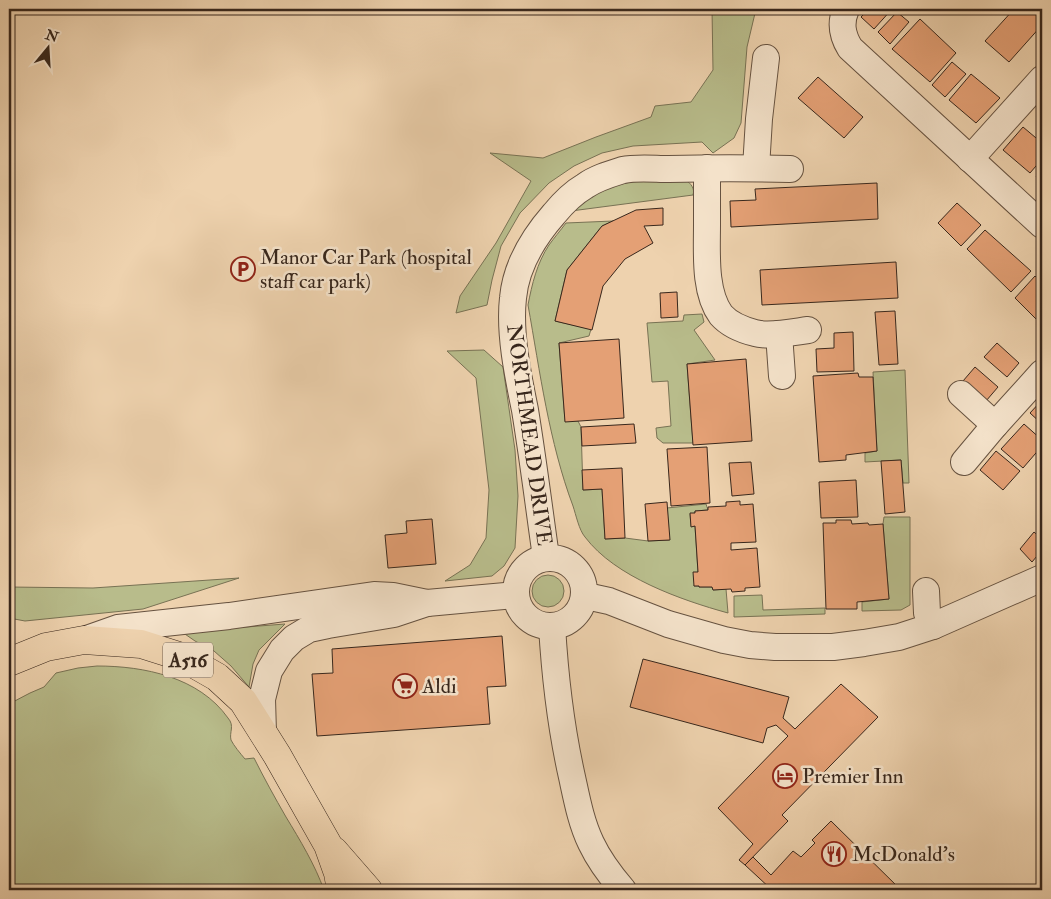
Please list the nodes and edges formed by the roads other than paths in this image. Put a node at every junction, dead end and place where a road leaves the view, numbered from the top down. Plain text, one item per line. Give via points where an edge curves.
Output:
1 (846, 9) edge
2 (766, 58) dead end
3 (1042, 79) edge
4 (970, 159) junction
5 (707, 168) junction
6 (756, 168) junction
7 (790, 169) dead end
8 (1042, 225) edge
9 (808, 330) dead end
10 (779, 334) junction
11 (1042, 373) edge
12 (782, 376) dead end
13 (961, 394) dead end
14 (995, 425) junction
15 (964, 462) dead end
16 (546, 557) junction
17 (1042, 578) edge
18 (926, 592) dead end
19 (515, 595) junction
20 (586, 596) junction
21 (427, 603) junction
22 (552, 626) junction
23 (933, 626) junction
24 (84, 640) junction
25 (9, 641) edge
26 (46, 647) junction
27 (9, 662) edge
28 (263, 733) junction
29 (328, 844) junction
30 (341, 890) edge
31 (368, 890) edge
32 (623, 890) edge

1 - 4 street via 842,29 850,48
2 - 6 street
3 - 4 street
4 - 8 street
5 - 6 street, NORTHMEAD DRIVE
5 - 10 street via 707,258 709,284 716,305 730,323 756,333
5 - 16 street, NORTHMEAD DRIVE via 626,170 586,184 541,228 524,259 513,298 513,327 517,373
6 - 7 street, NORTHMEAD DRIVE
9 - 10 street
10 - 12 street
11 - 14 street
13 - 14 street
14 - 15 street
16 - 19 street via 529,564 519,576
16 - 20 street via 567,561 577,569 584,581
17 - 23 street
18 - 23 street via 927,613
19 - 21 street
19 - 22 street via 522,612 532,621
20 - 22 street via 573,618
20 - 23 street via 609,601 668,624 750,645 834,647 899,637
21 - 24 street via 374,596 118,628
21 - 28 street via 394,614 309,629 294,638 269,671 262,699
22 - 32 street via 565,746 580,812 597,855
24 - 26 highway, A516
24 - 28 highway, A516 via 142,644 182,657 217,676 230,688 243,701
25 - 26 highway, A516
26 - 27 highway, A516
28 - 29 highway, A516
29 - 30 highway, A516
29 - 31 highway, A516

